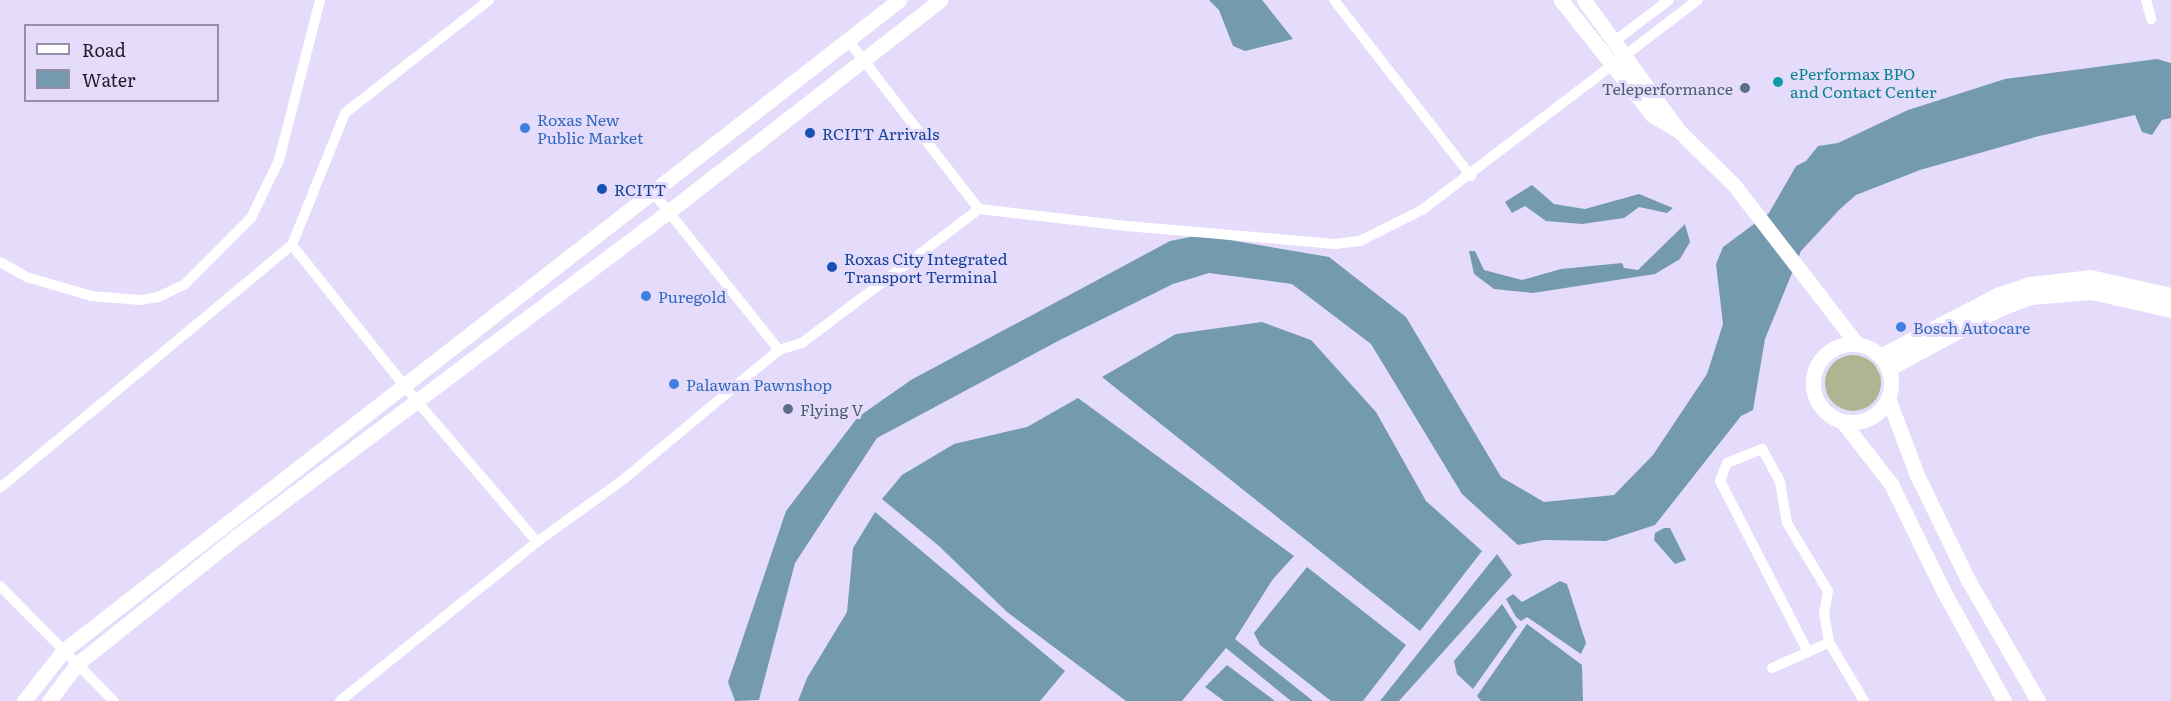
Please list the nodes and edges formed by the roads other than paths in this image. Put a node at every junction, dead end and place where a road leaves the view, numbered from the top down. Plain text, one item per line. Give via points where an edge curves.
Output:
1 (320, 0) edge
2 (489, 0) edge
3 (940, 0) edge
4 (1334, 0) edge
5 (1561, 0) edge
6 (1584, 0) edge
7 (1669, 0) edge
8 (1698, 0) edge
9 (2146, 0) edge
10 (896, 1) edge
11 (2151, 19) dead end
12 (847, 39) junction
13 (1616, 40) junction
14 (1626, 54) junction
15 (864, 61) junction
16 (1612, 64) junction
17 (1679, 131) junction
18 (1471, 176) junction
19 (652, 191) junction
20 (979, 208) junction
21 (668, 212) junction
22 (292, 245) junction
23 (0, 262) edge
24 (2171, 295) edge
25 (2171, 310) edge
26 (1856, 344) junction
27 (779, 350) junction
28 (1884, 362) junction
29 (404, 384) junction
30 (1888, 398) junction
31 (415, 399) junction
32 (1842, 421) junction
33 (0, 488) edge
34 (537, 542) junction
35 (0, 586) edge
36 (1829, 642) junction
37 (63, 651) junction
38 (1808, 652) junction
39 (77, 664) junction
40 (1773, 668) dead end
41 (24, 701) edge
42 (49, 701) edge
43 (114, 701) edge
44 (340, 701) edge
45 (1864, 701) edge
46 (2004, 701) edge
47 (2037, 701) edge

1 - 23 street via 279,160 251,218 184,285 141,300 91,296 27,277
2 - 22 street via 345,113
3 - 15 street
4 - 18 street
5 - 16 street
6 - 13 street
7 - 13 street
8 - 14 street
9 - 11 street
10 - 12 street
12 - 15 street
12 - 19 street
13 - 14 street
14 - 16 street
14 - 17 street
15 - 20 street
15 - 21 street
16 - 17 street via 1652,115
16 - 18 street
17 - 26 street via 1734,185
18 - 20 street via 1394,227 1360,241 1335,244 1126,226
19 - 21 street
19 - 29 street
20 - 27 street via 802,343
21 - 27 street
21 - 31 street
22 - 29 street
22 - 33 street
24 - 28 street via 2090,277 2029,284 2000,294
25 - 28 street via 2091,292 2031,297
26 - 28 street
26 - 32 street via 1831,349 1817,364 1813,376 1817,401 1825,412
27 - 34 street via 624,479
28 - 30 street
29 - 31 street
29 - 37 street
30 - 32 street via 1870,418
30 - 47 street via 1917,475 1967,578
31 - 34 street
31 - 39 street
32 - 46 street via 1891,484
34 - 44 street
35 - 37 street
36 - 38 street
36 - 38 street via 1824,614 1828,591 1787,523 1780,482 1762,449 1727,463 1719,481
36 - 45 street
37 - 39 street
37 - 41 street
38 - 40 street
39 - 42 street
39 - 43 street

